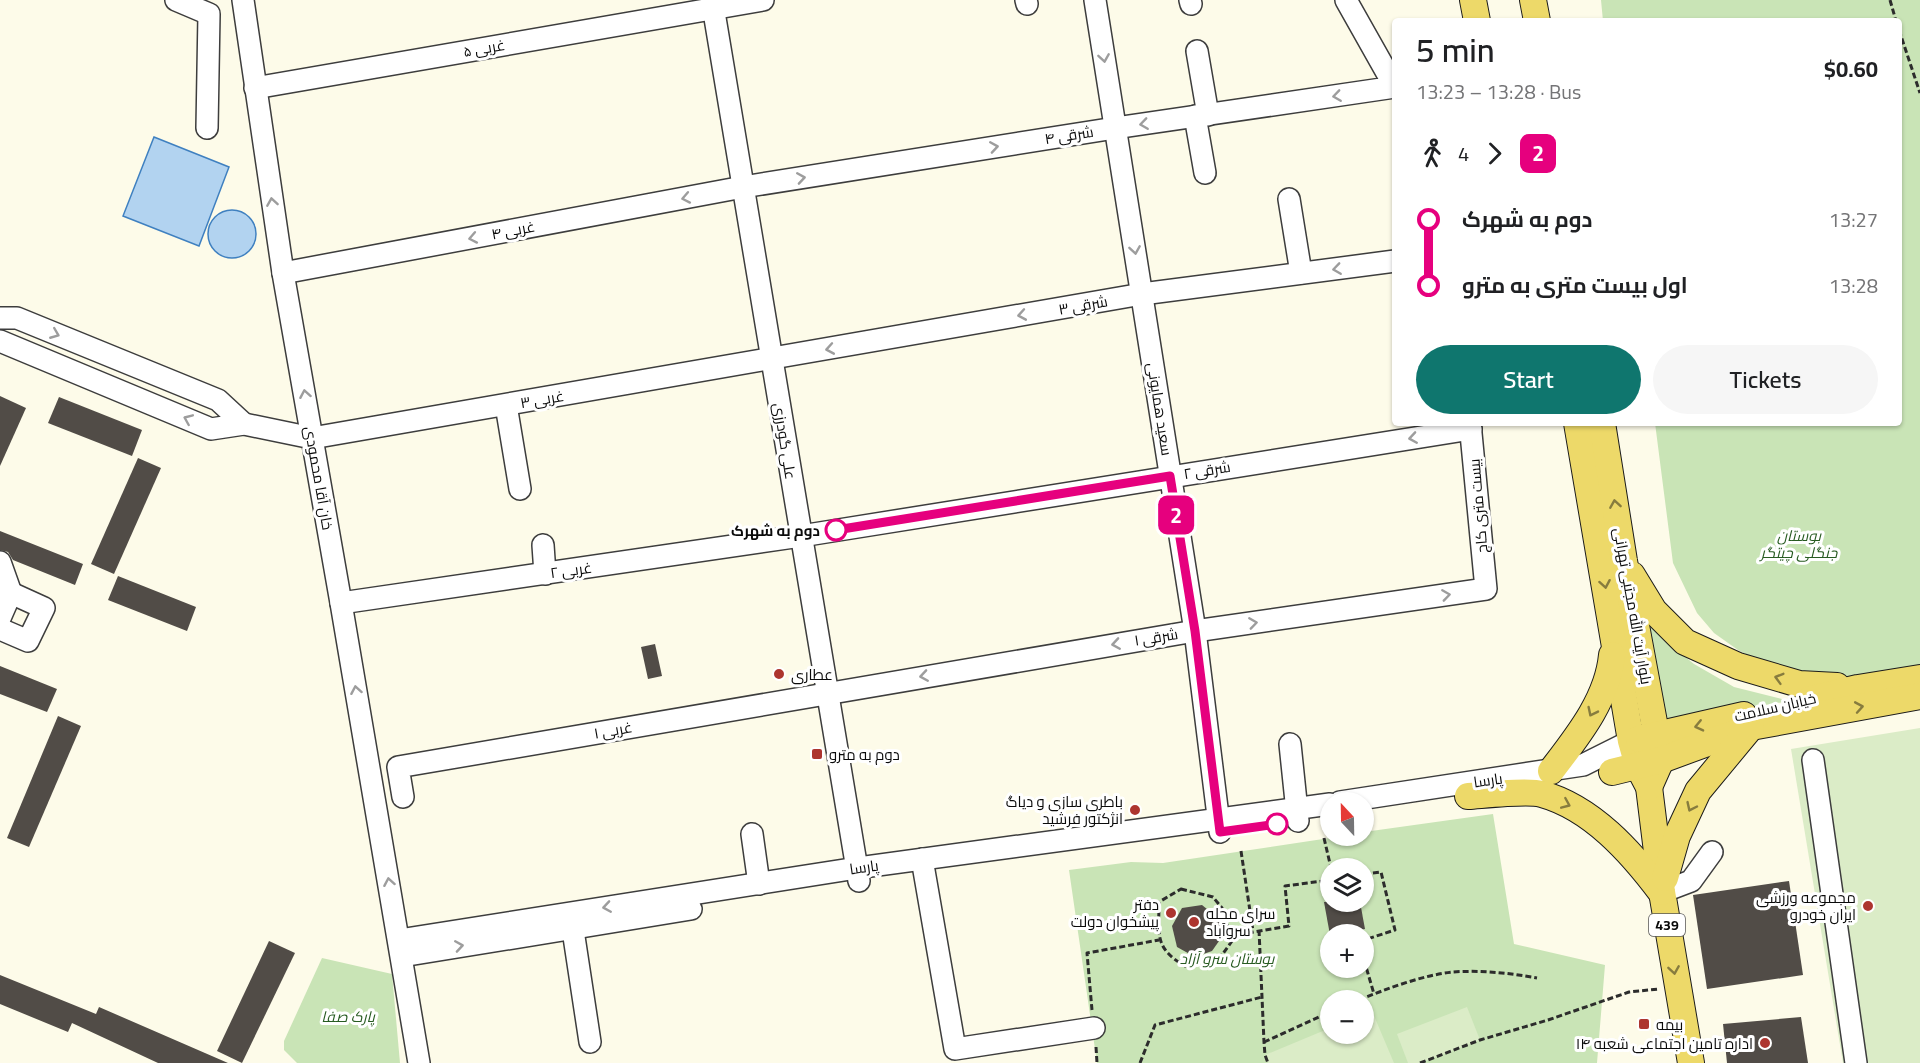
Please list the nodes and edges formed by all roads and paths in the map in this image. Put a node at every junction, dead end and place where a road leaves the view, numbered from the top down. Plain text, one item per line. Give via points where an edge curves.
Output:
1 (176, 0) edge
2 (243, 0) edge
3 (763, 0) edge
4 (1095, 0) edge
5 (1346, 0) edge
6 (1473, 0) edge
7 (1533, 0) edge
8 (1890, 0) edge
9 (712, 4) edge
10 (1476, 18) edge
11 (1536, 18) edge
12 (1895, 18) edge
13 (1902, 39) edge
14 (1197, 51) dead end
15 (1392, 82) edge
16 (1392, 87) edge
17 (255, 88) junction
18 (1920, 93) edge
19 (1202, 116) junction
20 (207, 128) dead end
21 (1115, 128) junction
22 (1205, 173) dead end
23 (743, 187) junction
24 (1290, 199) dead end
25 (1392, 261) edge
26 (283, 273) junction
27 (1301, 273) junction
28 (1142, 294) junction
29 (0, 318) edge
30 (0, 341) edge
31 (772, 359) junction
32 (506, 405) junction
33 (244, 423) junction
34 (1471, 426) edge
35 (1578, 426) edge
36 (1602, 426) edge
37 (312, 438) junction
38 (1170, 476) junction
39 (520, 489) dead end
40 (801, 536) junction
41 (543, 545) dead end
42 (1624, 561) junction
43 (0, 562) edge
44 (545, 574) junction
45 (1486, 590) joint
46 (12, 593) junction
47 (342, 603) junction
48 (0, 618) edge
49 (0, 629) edge
50 (1195, 631) junction
51 (1614, 636) junction
52 (1920, 678) edge
53 (1858, 688) junction
54 (827, 692) junction
55 (1920, 696) edge
56 (1751, 727) junction
57 (1631, 741) junction
58 (1290, 744) dead end
59 (1813, 760) dead end
60 (1651, 762) junction
61 (1551, 771) junction
62 (1612, 772) joint
63 (1468, 796) junction
64 (403, 797) dead end
65 (1374, 797) edge
66 (1320, 807) edge
67 (1374, 810) edge
68 (1297, 815) junction
69 (1320, 816) edge
70 (1219, 826) junction
71 (752, 834) dead end
72 (1241, 851) dead end
73 (1712, 852) dead end
74 (923, 866) junction
75 (1374, 873) edge
76 (858, 875) junction
77 (1320, 881) edge
78 (759, 884) junction
79 (1662, 892) junction
80 (571, 921) junction
81 (1259, 930) junction
82 (1253, 931) junction
83 (1374, 937) edge
84 (1159, 940) junction
85 (1232, 941) junction
86 (400, 948) junction
87 (1537, 978) dead end
88 (1677, 988) junction
89 (1374, 994) edge
90 (1262, 997) junction
91 (1320, 1017) edge
92 (1094, 1028) junction
93 (590, 1041) dead end
94 (1264, 1042) junction
95 (419, 1063) edge
96 (1097, 1063) edge
97 (1140, 1063) edge
98 (1268, 1063) edge
99 (1420, 1063) edge
100 (1690, 1063) edge
101 (1856, 1063) edge

1 - 20 street via 209,14
2 - 17 street, خان آقا محمودی
3 - 9 street, ۵ غربی
4 -> 21 street, سعید همایونی
5 - 15 street
6 - 10 main road
7 - 11 main road
8 - 12 path
9 - 17 street, ۵ غربی
9 - 23 street, علی گودرزی
13 - 18 path
14 - 19 street
16 -> 19 street, ۴ شرقی
26 -> 17 street, خان آقا محمودی
19 -> 21 street, ۴ شرقی
19 - 22 street
23 -> 21 street, ۴ شرقی
21 -> 28 street, سعید همایونی
23 -> 26 street, ۴ غربی
23 - 31 street, علی گودرزی
24 - 27 street
25 -> 27 street, ۳ شرقی
37 -> 26 street, خان آقا محمودی
27 - 28 street, ۳ شرقی
28 -> 31 street, ۳ شرقی
28 - 38 street, سعید همایونی
29 -> 33 street via 17,318 218,400
33 -> 30 street via 211,429
31 - 32 street, ۳ غربی
31 - 40 street, علی گودرزی
32 - 37 street, ۳ غربی
32 - 39 street
33 - 37 street
34 -> 38 street, ۲ شرقی
34 - 45 street, بیست متری کاج
35 -> 51 main road, بلوار آیت الله مجتبی تهرانی
42 -> 36 main road, بلوار آیت الله مجتبی تهرانی
37 - 47 street, خان آقا محمودی
38 - 40 street, ۲ شرقی
38 - 50 street, سعید همایونی
40 - 44 street, ۲ غربی
40 - 54 street, علی گودرزی
41 - 44 street
53 -> 42 main road via 1798,684 1738,666 1685,642 1654,611
42 - 60 main road, بلوار آیت الله مجتبی تهرانی
43 - 46 street
44 - 47 street, ۲ غربی
50 -> 45 street, ۱ شرقی
46 - 48 street
46 - 49 street via 44,608 28,641
86 -> 47 street, خان آقا محمودی
50 -> 54 street, ۱ شرقی
50 - 70 street, سعید همایونی
51 - 57 main road, بلوار آیت الله مجتبی تهرانی
51 -> 61 main road via 1611,668 1601,695 1588,721
52 - 53 main road, خیابان سلامت
53 -> 60 main road, خیابان سلامت
54 - 64 street, ۱ غربی via 398,767
54 - 76 street, علی گودرزی
56 -> 55 main road, خیابان سلامت
56 - 60 main road, خیابان سلامت
56 -> 79 main road via 1698,791 1677,837
57 - 60 main road, بلوار آیت الله مجتبی تهرانی
57 - 61 street, پارسا via 1583,765
58 - 68 street
59 - 101 street
60 - 62 main road
60 - 79 main road, 439
61 - 65 street, پارسا
62 - 63 street, پارسا
63 - 67 street, پارسا
63 -> 79 main road via 1540,794 1579,810 1637,859
66 - 68 street, پارسا
68 - 69 street, پارسا
68 - 70 street, پارسا
70 - 74 street, پارسا
71 - 78 street
72 - 82 path
73 - 79 street via 1691,882
74 - 76 street, پارسا
74 - 92 street via 955,1049
75 - 83 path via 1381,872 1395,930
76 - 78 street, پارسا
76 - 80 street, پارسا
77 - 81 path via 1286,886 1289,926
78 -> 80 street, پارسا
79 -> 88 main road, 439
80 - 86 street, پارسا
80 - 93 street
81 - 82 path
81 - 90 path
82 - 85 path
84 - 85 path via 1170,957 1185,966 1222,955
84 - 85 path via 1159,902 1181,889 1213,897
84 - 92 path via 1087,953
86 - 95 street, خان آقا محمودی
87 - 89 path via 1501,972 1452,972
88 - 99 path via 1629,992
88 - 100 main road, 439
90 - 94 path
90 - 97 path via 1155,1025
91 - 94 path
92 - 96 path
94 - 98 path

